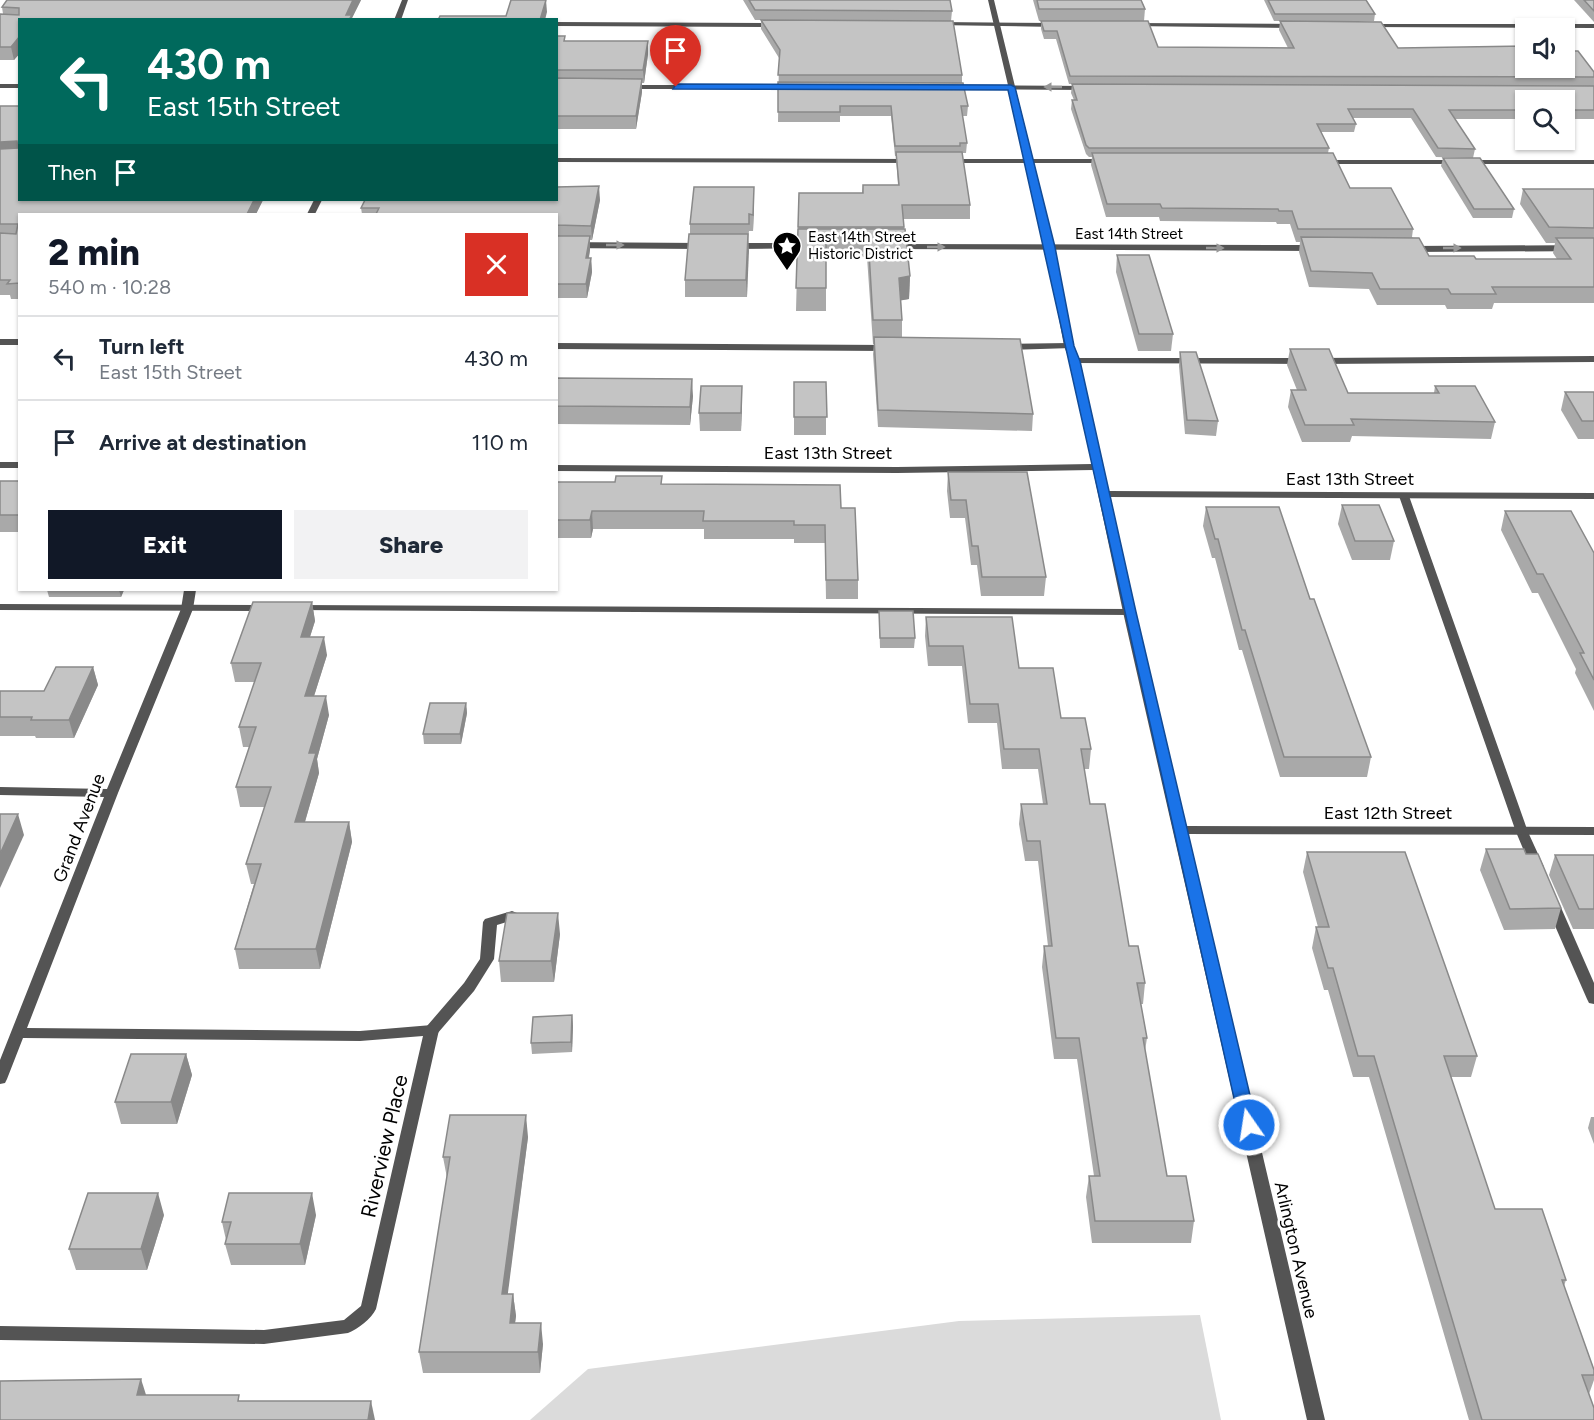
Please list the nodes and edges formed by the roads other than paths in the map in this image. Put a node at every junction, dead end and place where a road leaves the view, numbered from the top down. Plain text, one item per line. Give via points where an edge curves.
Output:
1 (405, 0) edge
2 (991, 0) edge
3 (398, 18) edge
4 (558, 24) edge
5 (932, 24) edge
6 (995, 24) junction
7 (785, 25) edge
8 (1066, 25) edge
9 (1125, 25) edge
10 (1303, 26) edge
11 (1361, 26) edge
12 (1594, 26) edge
13 (0, 86) edge
14 (18, 86) edge
15 (616, 87) edge
16 (808, 87) edge
17 (939, 87) edge
18 (1011, 87) junction
19 (1094, 88) edge
20 (558, 160) edge
21 (923, 161) edge
22 (935, 161) edge
23 (1030, 161) junction
24 (1112, 161) edge
25 (1312, 162) edge
26 (1594, 162) edge
27 (558, 245) edge
28 (709, 246) edge
29 (721, 246) edge
30 (827, 246) edge
31 (886, 247) edge
32 (1050, 247) junction
33 (1323, 248) edge
34 (1594, 248) edge
35 (1394, 249) edge
36 (0, 342) edge
37 (18, 342) edge
38 (558, 346) edge
39 (1069, 346) junction
40 (997, 347) edge
41 (902, 348) edge
42 (1594, 359) edge
43 (1075, 361) junction
44 (0, 465) edge
45 (18, 465) edge
46 (1099, 467) junction
47 (558, 468) edge
48 (1105, 494) junction
49 (1404, 496) junction
50 (1594, 496) edge
51 (190, 591) edge
52 (0, 607) edge
53 (187, 609) junction
54 (1130, 612) junction
55 (0, 791) edge
56 (112, 792) junction
57 (1181, 830) junction
58 (1594, 831) edge
59 (1522, 832) junction
60 (512, 916) edge
61 (1594, 999) edge
62 (432, 1030) junction
63 (19, 1033) junction
64 (0, 1079) edge
65 (0, 1333) edge
66 (1316, 1420) edge

1 - 3 street
2 - 6 street, Arlington Avenue
4 - 7 street
5 - 6 street
6 - 8 street
6 - 18 street, Arlington Avenue
9 - 10 street
11 - 12 street
13 - 14 street
15 - 16 street
17 - 18 street
19 -> 18 street
18 - 23 street, Arlington Avenue
20 - 21 street
22 - 23 street
23 - 24 street
23 - 32 street, Arlington Avenue
25 - 26 street
27 -> 28 street
29 - 30 street
31 -> 32 street, East 14th Street
32 -> 33 street, East 14th Street
32 - 39 street, Arlington Avenue
35 -> 34 street
36 - 37 street
38 - 41 street
39 - 40 street
39 - 43 street, Arlington Avenue
42 - 43 street
43 - 46 street, Arlington Avenue
44 - 45 street
46 - 47 street, East 13th Street
46 - 48 street, Arlington Avenue
48 - 49 street, East 13th Street
48 - 54 street, Arlington Avenue
49 - 50 street, East 13th Street
49 - 59 street
51 - 53 street, Grand Avenue
52 - 53 street
53 - 54 street via 546,607
53 - 56 street, Grand Avenue
54 - 57 street, Arlington Avenue
55 - 56 street
56 - 63 street, Grand Avenue
57 - 59 street, East 12th Street
57 - 66 street, Arlington Avenue
58 - 59 street, East 12th Street
59 - 61 street
60 - 62 street via 490,922 487,959
62 - 63 street via 360,1036
62 - 65 street, Riverview Place via 368,1309 348,1326 264,1337
63 - 64 street, Grand Avenue

